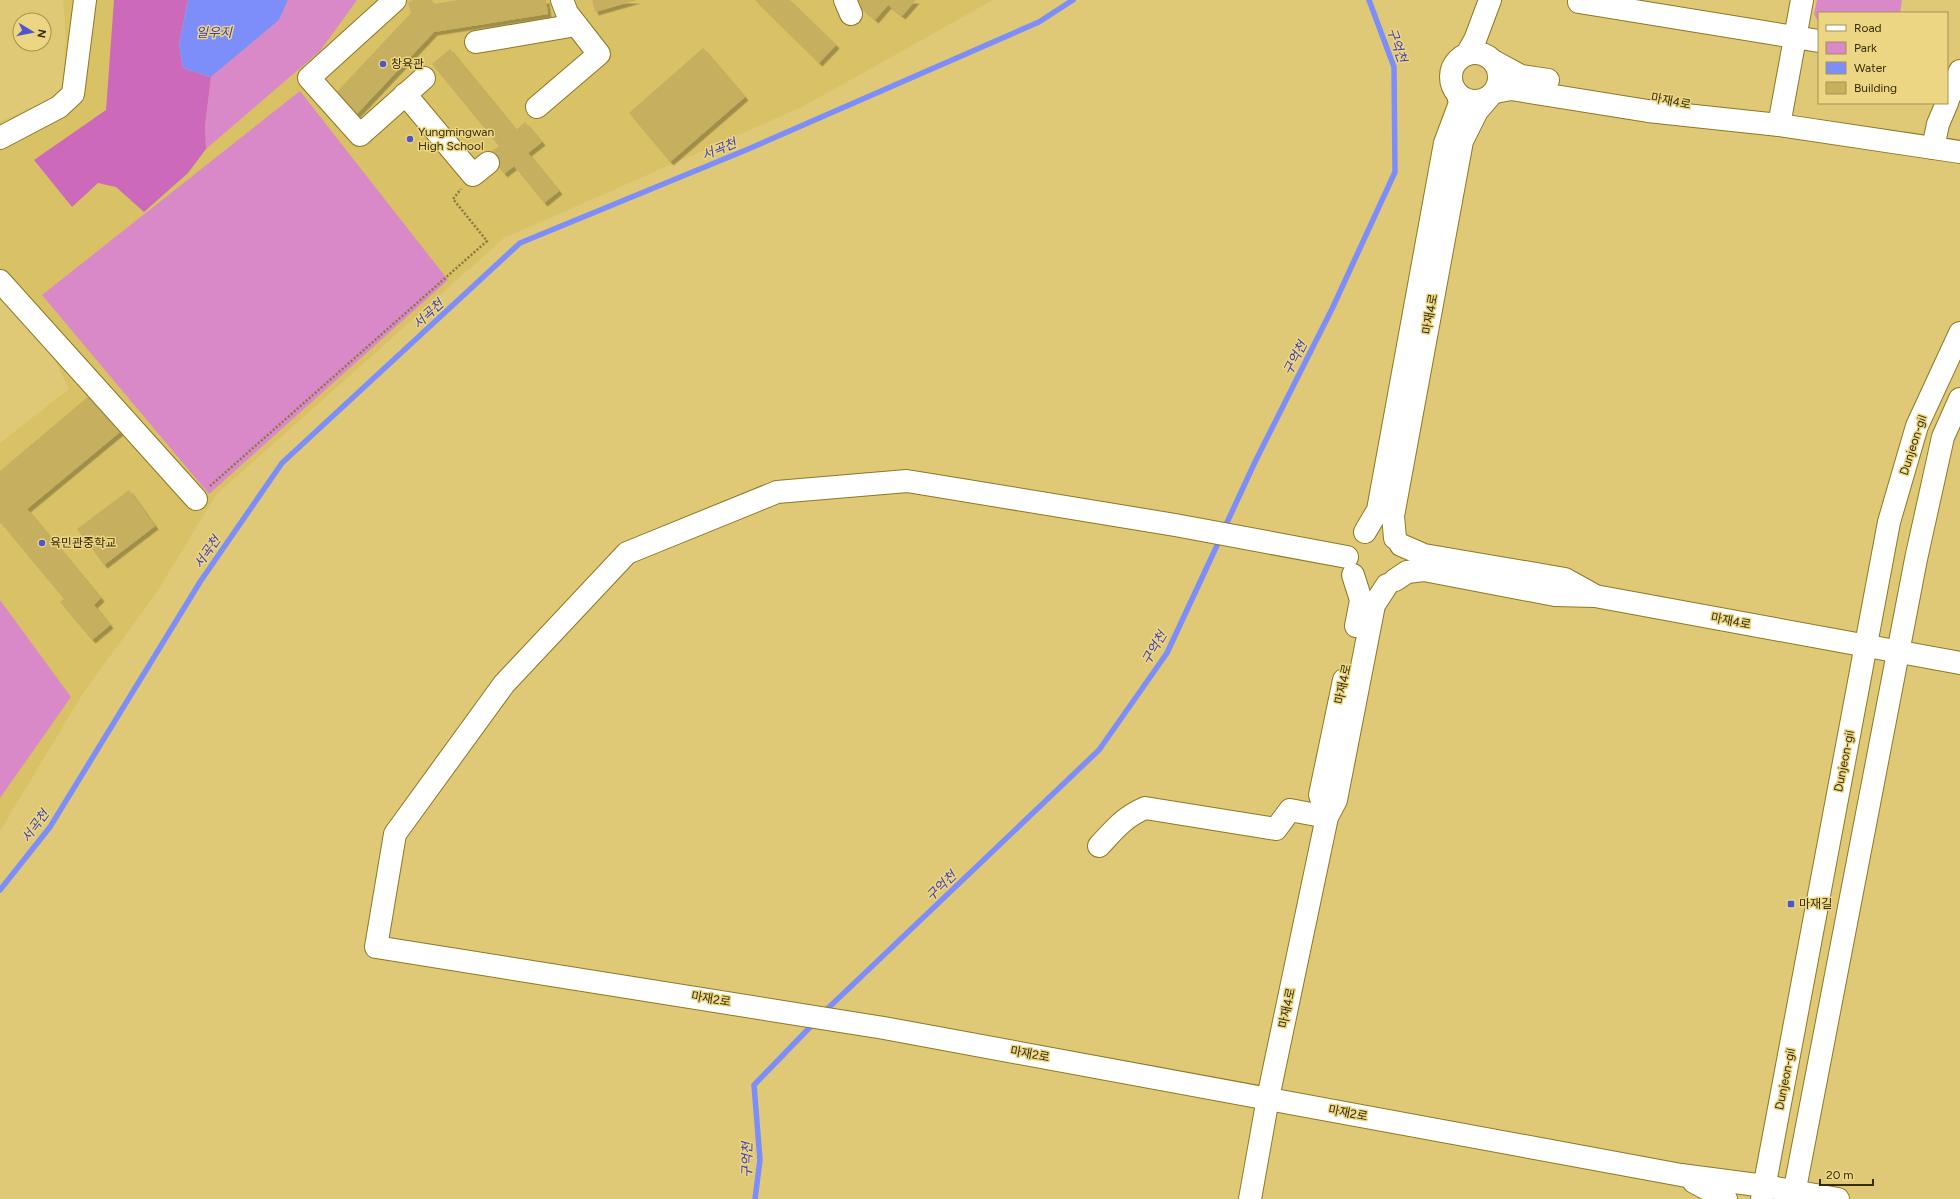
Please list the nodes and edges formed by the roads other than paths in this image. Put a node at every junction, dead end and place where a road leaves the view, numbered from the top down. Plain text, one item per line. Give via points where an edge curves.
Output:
1 (85, 0) edge
2 (396, 0) edge
3 (562, 0) edge
4 (1490, 0) edge
5 (1493, 0) edge
6 (1802, 0) edge
7 (1578, 6) edge
8 (576, 25) junction
9 (1795, 38) junction
10 (476, 42) dead end
11 (1818, 42) edge
12 (1467, 54) junction
13 (1492, 60) junction
14 (1948, 63) edge
15 (1960, 65) edge
16 (1960, 71) edge
17 (424, 78) dead end
18 (405, 94) junction
19 (1458, 95) junction
20 (1492, 95) junction
21 (1948, 101) edge
22 (1947, 104) edge
23 (537, 107) dead end
24 (1779, 125) junction
25 (0, 138) edge
26 (1933, 148) junction
27 (1960, 152) edge
28 (481, 169) road end
29 (0, 281) edge
30 (1960, 333) edge
31 (1960, 399) edge
32 (196, 499) road end
33 (1366, 532) junction
34 (1398, 541) junction
35 (1350, 566) junction
36 (1391, 582) junction
37 (1595, 596) junction
38 (1866, 646) junction
39 (1899, 652) junction
40 (1960, 663) edge
41 (1327, 817) junction
42 (1099, 846) dead end
43 (1268, 1098) junction
44 (1681, 1175) junction
45 (1763, 1193) edge
46 (1794, 1195) edge
47 (1250, 1199) edge
48 (1726, 1199) edge
49 (1838, 1199) edge

1 - 25 street via 73,94 59,107
2 - 18 street via 309,78 360,135
3 - 8 street
4 - 12 street
5 - 13 street
6 - 9 street
7 - 9 street
8 - 10 street
8 - 23 street via 599,54
9 - 11 street
9 - 24 street
12 - 13 street via 1475,53
12 - 19 street via 1454,64 1451,72 1452,84
13 - 20 street via 1500,77
13 - 24 street, 마재4로 via 1521,76 1666,98
14 - 15 street
16 - 21 street
17 - 18 street
18 - 28 street
19 - 20 street via 1473,102
19 - 33 street, 마재4로 via 1460,103 1445,143 1378,510
20 - 24 street, 마재4로 via 1511,89 1648,111
20 - 34 street, 마재4로 via 1477,111 1462,141 1393,516
22 - 26 street via 1938,124
24 - 26 street, 마재4로
26 - 27 street, 마재4로
29 - 32 street
30 - 38 street, Dunjeon-gil via 1915,434 1889,522
31 - 39 street via 1943,437
33 - 34 street via 1388,532
33 - 35 street via 1354,540
34 - 36 street via 1404,553 1404,563 1401,572
34 - 37 street, 마재4로 via 1424,555 1565,579
35 - 36 street via 1359,582 1368,586 1378,587
35 - 41 street, 마재4로 via 1361,600 1320,795
35 - 43 street, 마재2로 via 1272,543 907,481 777,492 626,553 504,684 395,834 376,948 777,1009
36 - 37 street, 마재4로 via 1406,572 1424,570 1555,596
36 - 41 street, 마재4로 via 1374,606 1336,800
37 - 38 street, 마재4로
38 - 39 street, 마재4로
38 - 45 street, Dunjeon-gil
39 - 40 street, 마재4로
39 - 46 street
41 - 42 street via 1290,810 1276,829 1145,808 1131,814
41 - 43 street, 마재4로
43 - 44 street, 마재2로
43 - 47 street, 마재4로
44 - 45 street
44 - 48 street
45 - 46 street
46 - 49 street

